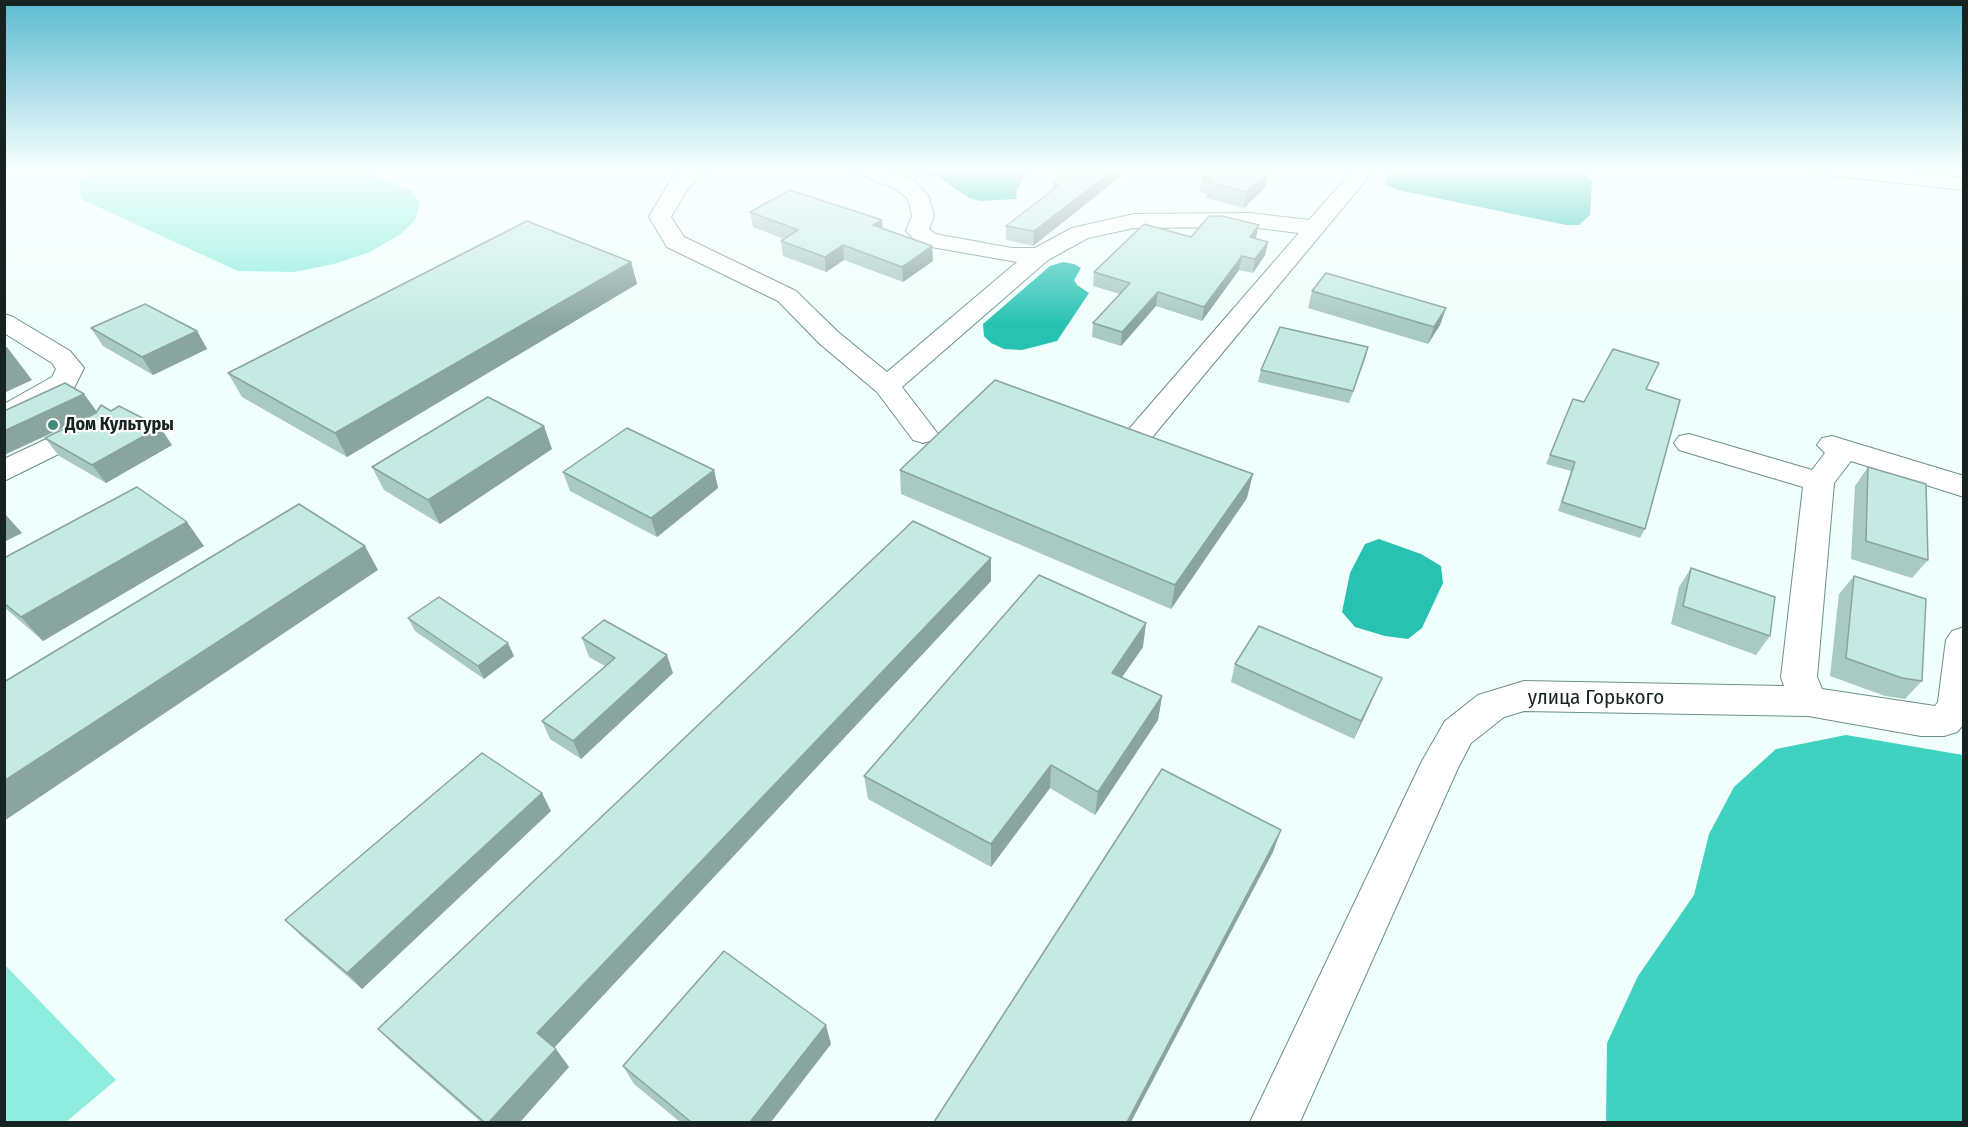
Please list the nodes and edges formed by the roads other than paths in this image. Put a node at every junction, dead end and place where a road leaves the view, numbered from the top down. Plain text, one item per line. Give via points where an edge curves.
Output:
1 (662, 221) edge
2 (921, 221) edge
3 (1181, 221) edge
4 (1255, 221) edge
5 (1321, 221) edge
6 (1315, 228) junction
7 (1040, 255) junction
8 (8, 327) edge
9 (887, 386) junction
10 (4, 416) edge
11 (98, 423) edge
12 (923, 434) dead end
13 (1139, 435) edge
14 (1689, 443) dead end
15 (4, 471) edge
16 (1820, 482) junction
17 (1964, 487) edge
18 (1964, 640) edge
19 (1808, 701) junction
20 (1275, 1122) edge

1 - 9 street via 675,242 787,296 829,338
2 - 7 street via 916,231 928,240 1012,255
3 - 7 street via 1134,221 1080,233
4 - 6 street
5 - 6 street
6 - 13 street
7 - 9 street
8 - 10 street via 61,357 70,368 64,382
9 - 12 street
11 - 15 street
14 - 16 street
16 - 17 street via 1838,447
16 - 19 street via 1799,677
18 - 19 street, улица Горького via 1956,707 1944,721 1921,722
19 - 20 street, улица Горького via 1524,696 1491,706 1458,732 1441,761

